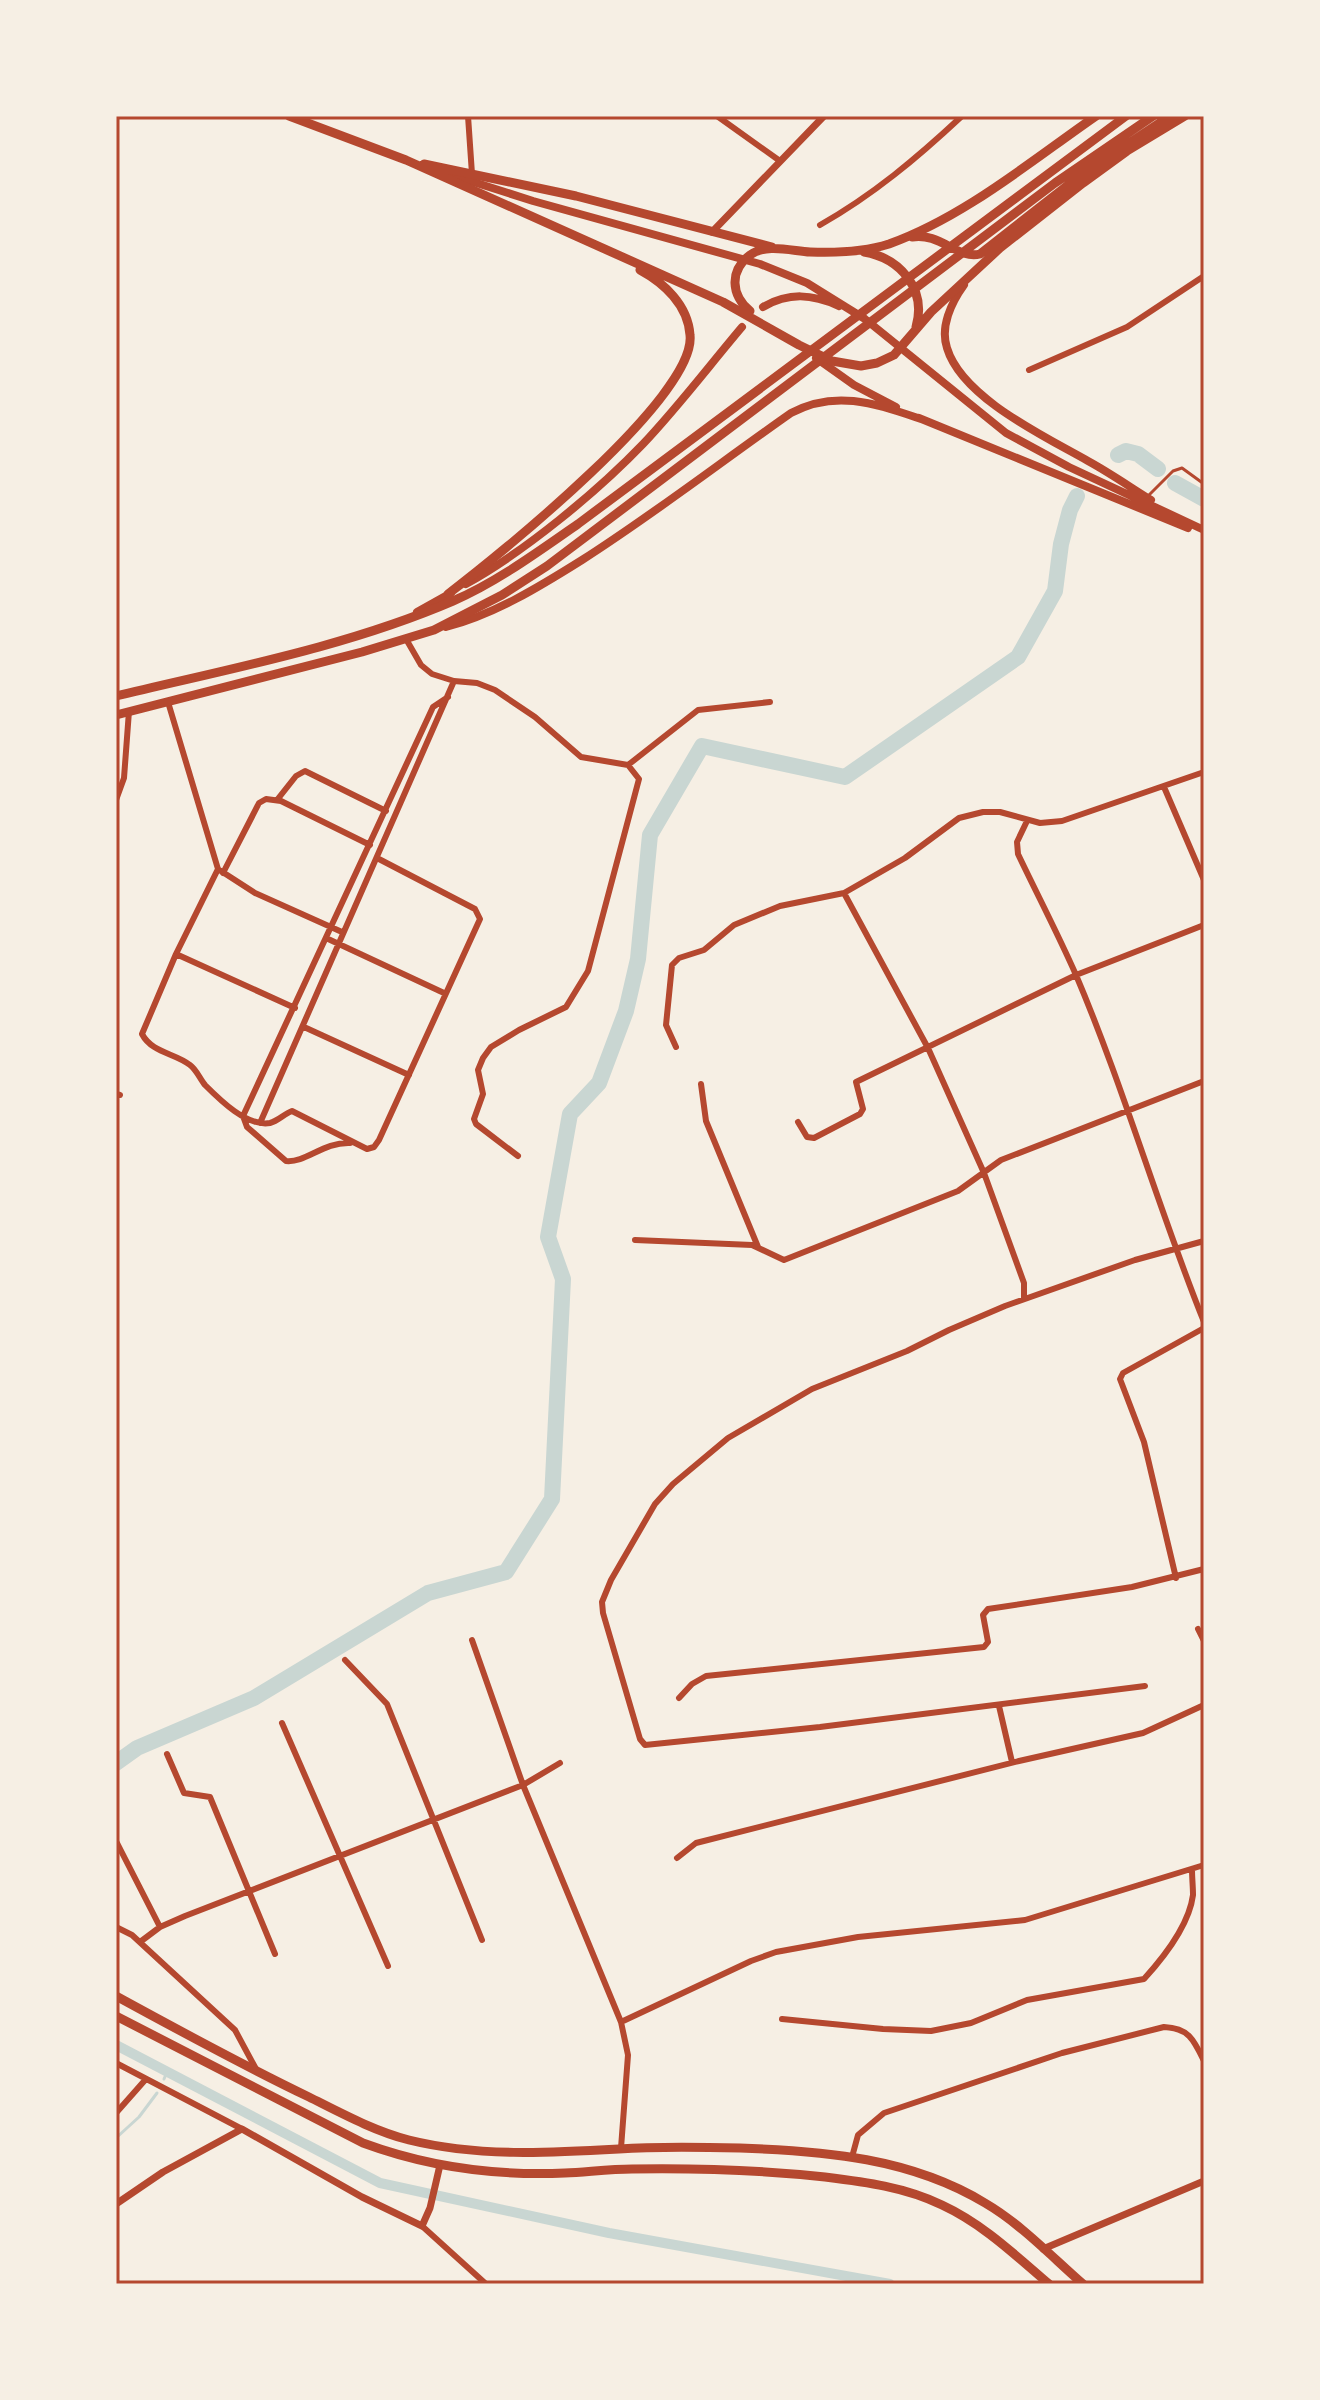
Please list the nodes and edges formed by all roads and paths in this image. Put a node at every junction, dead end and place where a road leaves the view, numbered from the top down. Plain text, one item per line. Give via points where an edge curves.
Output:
1 (289, 116) edge
2 (468, 116) edge
3 (717, 116) edge
4 (824, 116) edge
5 (962, 116) edge
6 (1096, 116) edge
7 (1126, 116) edge
8 (1153, 116) edge
9 (1170, 116) edge
10 (1185, 116) edge
11 (406, 160) junction
12 (780, 161) junction
13 (472, 174) junction
14 (820, 225) dead end
15 (712, 232) junction
16 (901, 239) junction
17 (598, 246) junction
18 (783, 249) junction
19 (856, 251) junction
20 (974, 272) junction
21 (1204, 276) edge
22 (763, 307) dead end
23 (764, 324) junction
24 (742, 327) dead end
25 (913, 334) junction
26 (890, 339) junction
27 (799, 345) junction
28 (1029, 370) dead end
29 (921, 419) junction
30 (1204, 484) edge
31 (1145, 499) junction
32 (1204, 532) edge
33 (448, 594) junction
34 (395, 622) junction
35 (434, 630) junction
36 (406, 639) junction
37 (454, 681) junction
38 (116, 696) edge
39 (448, 697) junction
40 (168, 702) junction
41 (770, 702) dead end
42 (129, 711) junction
43 (116, 715) edge
44 (628, 765) junction
45 (1204, 772) edge
46 (1164, 787) junction
47 (116, 800) edge
48 (277, 800) junction
49 (386, 811) junction
50 (1027, 821) junction
51 (370, 845) junction
52 (377, 858) junction
53 (221, 871) junction
54 (1204, 880) edge
55 (844, 893) junction
56 (1204, 925) edge
57 (331, 927) junction
58 (342, 932) junction
59 (326, 938) junction
60 (337, 944) junction
61 (176, 954) junction
62 (1076, 975) junction
63 (444, 993) junction
64 (295, 1008) junction
65 (304, 1027) junction
66 (676, 1047) dead end
67 (928, 1048) junction
68 (409, 1075) junction
69 (1204, 1081) edge
70 (701, 1084) dead end
71 (1128, 1111) junction
72 (243, 1116) junction
73 (798, 1122) dead end
74 (260, 1123) junction
75 (355, 1144) junction
76 (518, 1156) dead end
77 (984, 1173) junction
78 (635, 1240) dead end
79 (1204, 1241) edge
80 (758, 1247) junction
81 (1174, 1247) junction
82 (1024, 1299) junction
83 (1204, 1325) edge
84 (1204, 1569) edge
85 (1176, 1578) junction
86 (1198, 1629) dead end
87 (472, 1640) dead end
88 (1204, 1641) edge
89 (345, 1660) dead end
90 (1145, 1686) dead end
91 (679, 1698) dead end
92 (1204, 1705) edge
93 (999, 1706) junction
94 (282, 1723) dead end
95 (167, 1754) dead end
96 (1012, 1762) junction
97 (560, 1763) dead end
98 (523, 1785) junction
99 (433, 1820) junction
100 (116, 1841) edge
101 (340, 1857) junction
102 (677, 1858) dead end
103 (1204, 1865) edge
104 (1192, 1869) junction
105 (251, 1892) junction
106 (116, 1927) edge
107 (160, 1927) junction
108 (482, 1940) dead end
109 (140, 1942) junction
110 (275, 1954) dead end
111 (388, 1966) dead end
112 (116, 1996) edge
113 (116, 2016) edge
114 (782, 2019) dead end
115 (621, 2022) junction
116 (1204, 2061) edge
117 (116, 2063) edge
118 (257, 2072) junction
119 (146, 2079) junction
120 (116, 2113) edge
121 (242, 2129) junction
122 (621, 2148) junction
123 (852, 2157) junction
124 (440, 2165) junction
125 (1204, 2181) edge
126 (116, 2204) edge
127 (422, 2226) junction
128 (1043, 2249) junction
129 (1067, 2271) junction
130 (486, 2284) edge
131 (1049, 2284) edge
132 (1067, 2284) edge
133 (1083, 2284) edge

1 - 11 main road
2 - 13 street
3 - 12 street
4 - 12 street
5 - 14 street via 901,171
6 - 16 main road via 969,203
7 - 34 main road via 578,524 456,600
8 - 35 main road via 1055,183 588,536 502,595
9 - 16 main road via 1077,178 980,254 970,255 926,236
10 - 20 main road via 1083,183
11 - 13 main road
11 - 17 main road
11 - 26 main road via 760,264 827,293
12 - 15 street
13 - 15 main road
15 - 18 main road
16 - 19 main road
17 - 23 main road
17 - 33 main road via 649,275 675,299 691,336 685,363 659,400 602,461
18 - 19 main road
18 - 23 main road via 760,250 738,268 735,291
19 - 25 main road via 888,260 910,281 920,307
20 - 25 main road
20 - 31 main road via 956,295 945,324 955,366 1017,421
21 - 28 street via 1127,327
22 - 26 main road via 790,296 813,296
23 - 27 main road
24 - 33 main road via 611,475 506,559
25 - 27 main road via 894,355 861,366 832,361
26 - 31 main road via 1006,433
27 - 29 main road via 854,385
29 - 32 main road
29 - 35 main road via 859,402 826,399 808,404 555,577 490,612
30 - 31 lane via 1182,468
31 - 32 main road
33 - 34 main road
34 - 38 main road
35 - 36 main road
36 - 37 street via 421,665
36 - 40 main road
37 - 39 street
37 - 44 street via 495,690 581,757
39 - 49 street via 433,707
39 - 52 street
40 - 42 main road
40 - 53 street
41 - 44 street via 698,710
42 - 43 main road
42 - 47 street via 124,778
44 - 76 street via 639,779 588,971 566,1007 491,1047 478,1070 483,1094 476,1124
45 - 46 street
46 - 50 street via 1062,821
46 - 54 street
48 - 49 street via 305,771
48 - 51 street
48 - 53 street via 259,803
49 - 51 street
50 - 55 street via 1000,812 959,818 905,858
50 - 62 street via 1017,842 1018,854
51 - 57 street
52 - 58 street
52 - 63 street via 478,912 480,919
53 - 57 street via 255,893
53 - 61 street
55 - 66 street via 780,906 734,925 704,950 675,961 666,1025
55 - 67 street
56 - 62 street
57 - 58 street
57 - 59 street
58 - 60 street
59 - 60 street
59 - 64 street
60 - 63 street
60 - 65 street
61 - 64 street
61 - 72 street via 142,1034 163,1053 191,1065 204,1084
62 - 67 street
62 - 71 street
63 - 68 street
64 - 72 street
65 - 68 street
65 - 74 street
67 - 73 street via 856,1082 860,1114 814,1138 807,1137
67 - 77 street
68 - 75 street via 374,1147
69 - 71 street
70 - 80 street via 706,1121
71 - 77 street via 1001,1160
71 - 81 street
72 - 74 street
72 - 75 street via 247,1127 286,1161 332,1144
74 - 75 street via 273,1123 292,1111
77 - 80 street via 958,1191 784,1260
77 - 82 street via 1024,1283
78 - 80 street
79 - 81 street
81 - 82 street
81 - 83 street
82 - 93 street via 812,1389 728,1438 655,1504 602,1602 645,1745
83 - 85 street via 1120,1379 1144,1442
84 - 85 street
85 - 91 street via 988,1609 983,1615 988,1642 984,1647 706,1676
86 - 88 street
87 - 98 street
89 - 99 street via 387,1704
90 - 93 street
92 - 96 street via 1143,1733
93 - 96 street
94 - 101 street
95 - 105 street via 184,1793 210,1797
96 - 102 street via 696,1843
97 - 98 street
98 - 99 street
98 - 115 street
99 - 101 street
99 - 108 street
100 - 107 street
101 - 105 street
101 - 111 street
103 - 104 street
104 - 114 street via 1193,1898 1179,1932 1144,1979 1027,2000 971,2023 931,2031
104 - 115 street via 1025,1920 858,1937 776,1952
105 - 107 street
105 - 110 street
106 - 109 street
107 - 109 street
109 - 118 street via 235,2030
112 - 118 main road
113 - 124 main road via 363,2143
115 - 122 street via 628,2055
116 - 123 street via 1193,2037 1176,2027 1062,2053 884,2113 858,2135
117 - 119 street
118 - 122 main road via 408,2140 487,2152
119 - 120 street
119 - 121 street
121 - 126 street
121 - 127 street
122 - 123 main road via 777,2150
123 - 128 main road via 940,2180 985,2203
124 - 127 street
124 - 131 main road via 529,2174 733,2170 869,2183 923,2196 966,2218
125 - 128 street
127 - 130 street
128 - 129 main road
129 - 132 main road
129 - 133 main road

